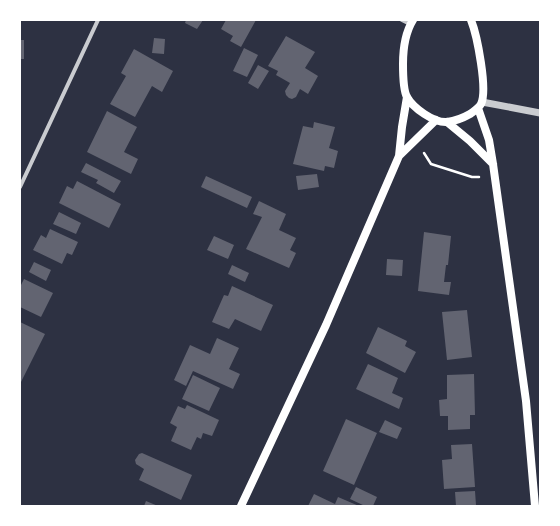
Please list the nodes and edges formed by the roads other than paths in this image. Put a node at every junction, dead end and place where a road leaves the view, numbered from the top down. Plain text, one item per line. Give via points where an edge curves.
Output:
1 (98, 20) edge
2 (402, 20) edge
3 (471, 20) edge
4 (412, 22) edge
5 (407, 97) junction
6 (480, 105) junction
7 (540, 114) edge
8 (436, 120) junction
9 (447, 122) junction
10 (399, 156) junction
11 (493, 164) junction
12 (20, 174) edge
13 (26, 176) junction
14 (20, 187) edge
15 (241, 506) edge
16 (535, 506) edge

1 - 13 street
2 - 4 street
3 - 6 main road via 476,30 483,88
4 - 5 main road via 403,50 403,75
5 - 8 main road via 418,110
5 - 10 main road
6 - 7 street
6 - 9 main road via 463,118
6 - 11 main road
8 - 9 main road
8 - 10 main road
9 - 11 main road
10 - 15 main road via 326,325
11 - 16 main road via 526,401
12 - 13 street
13 - 14 street

